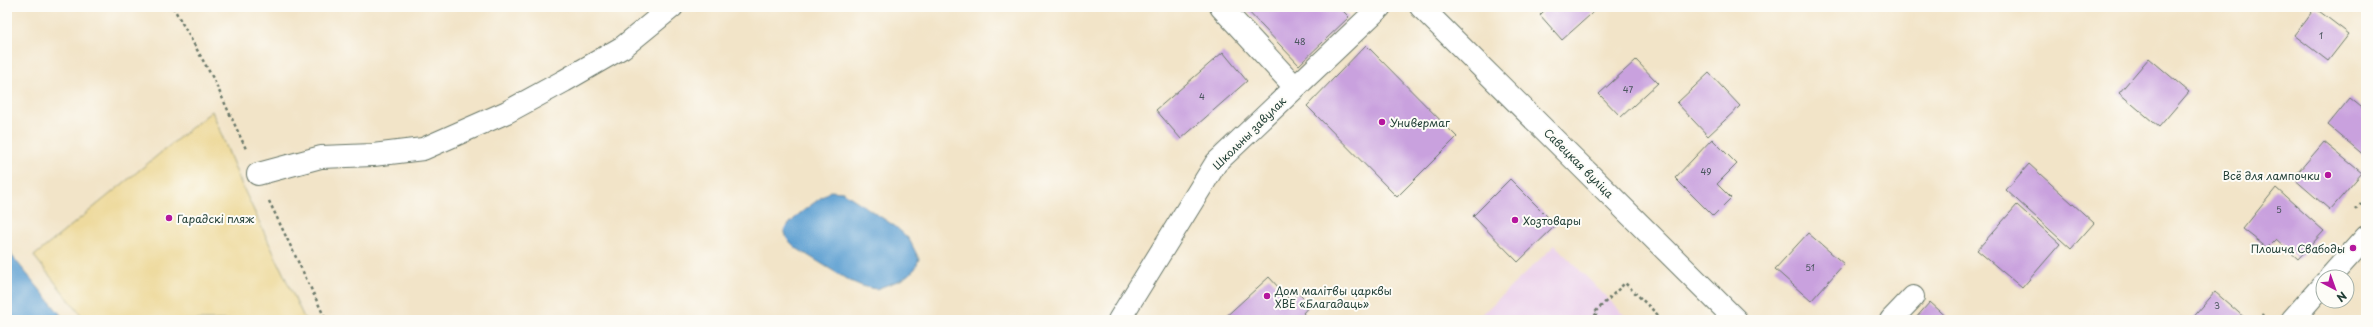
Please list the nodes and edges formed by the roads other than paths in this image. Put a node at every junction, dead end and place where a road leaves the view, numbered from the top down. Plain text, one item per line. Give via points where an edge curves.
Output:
1 (672, 7) edge
2 (1221, 7) edge
3 (1380, 7) edge
4 (1421, 7) edge
5 (1295, 87) junction
6 (258, 174) dead end
7 (2366, 237) edge
8 (2337, 269) edge
9 (2315, 295) edge
10 (1912, 297) dead end
11 (1119, 320) edge
12 (1736, 320) edge
13 (1891, 320) edge
14 (2292, 320) edge

1 - 6 street via 623,47 564,81 507,112 423,149 373,155 321,156
2 - 5 street
3 - 5 street, Школьны завулак
4 - 12 street, Савецкая вуліца
5 - 11 street, Школьны завулак via 1216,163
7 - 8 street
9 - 14 street
10 - 13 street

